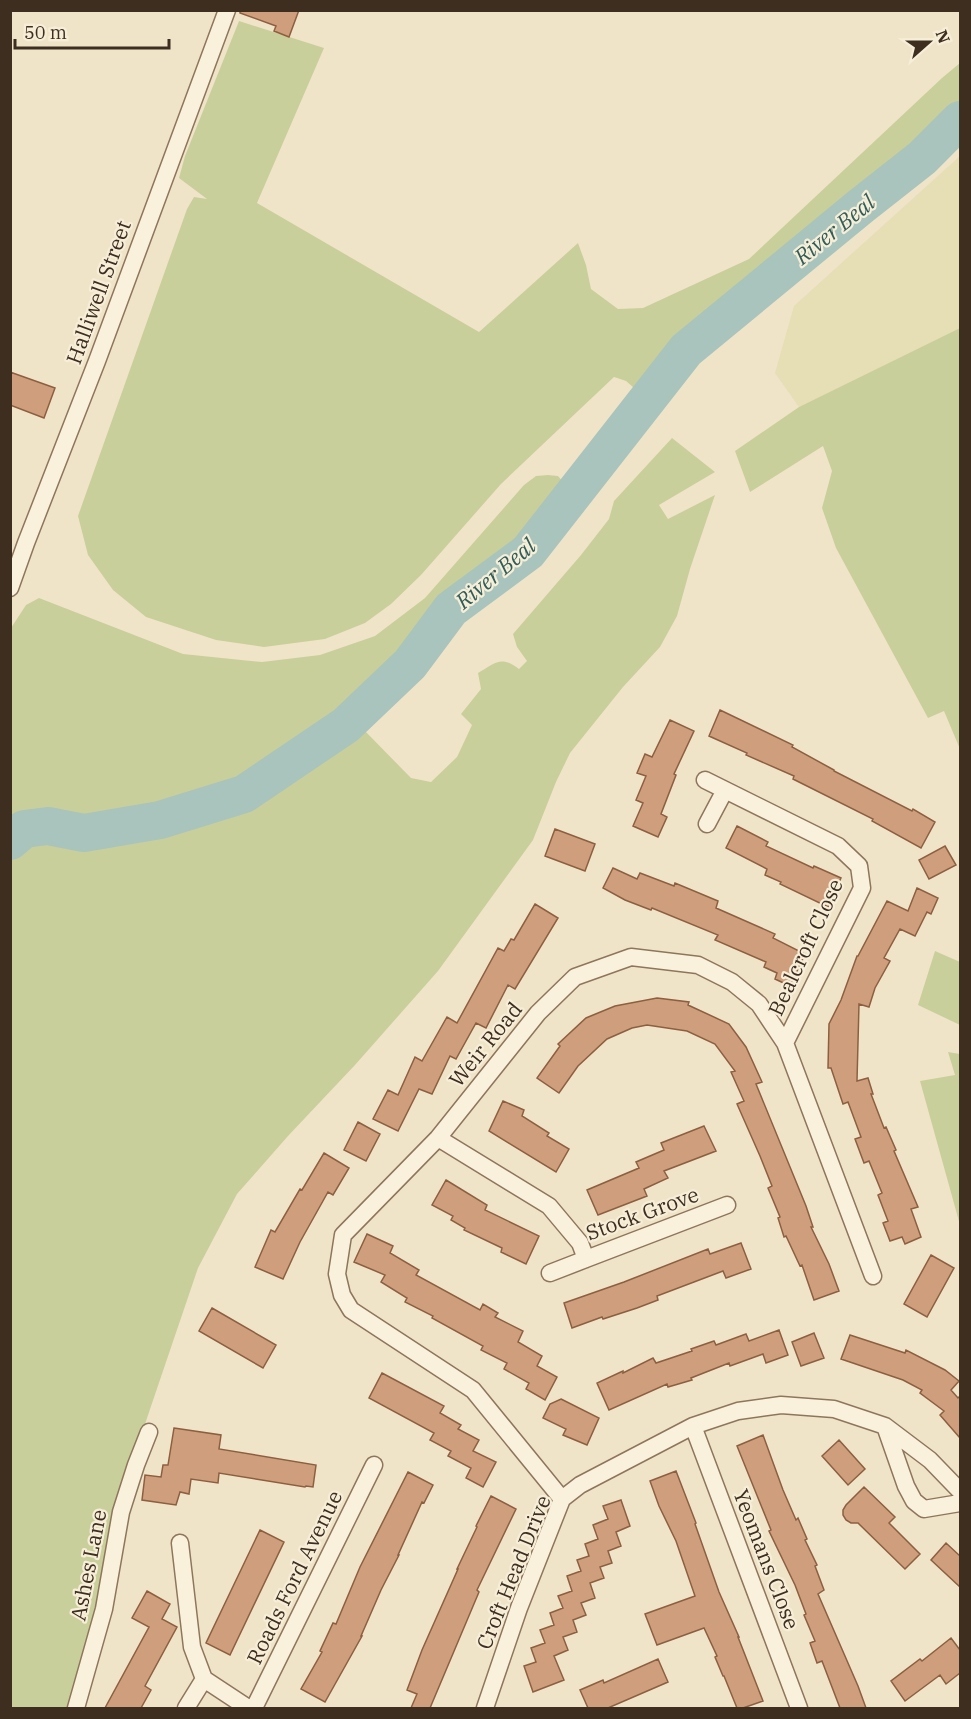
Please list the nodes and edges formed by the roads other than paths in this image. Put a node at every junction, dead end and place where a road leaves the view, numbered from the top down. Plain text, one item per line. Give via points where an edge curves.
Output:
1 (227, 10) edge
2 (18, 540) edge
3 (10, 588) edge
4 (705, 780) dead end
5 (725, 790) junction
6 (707, 824) dead end
7 (785, 1043) junction
8 (438, 1138) junction
9 (728, 1205) dead end
10 (586, 1259) junction
11 (550, 1273) dead end
12 (873, 1276) dead end
13 (693, 1426) junction
14 (885, 1426) junction
15 (149, 1432) dead end
16 (374, 1465) dead end
17 (960, 1491) edge
18 (562, 1499) junction
19 (960, 1503) edge
20 (180, 1543) dead end
21 (204, 1679) junction
22 (76, 1708) edge
23 (186, 1708) edge
24 (248, 1708) edge
25 (254, 1708) edge
26 (486, 1708) edge
27 (799, 1708) edge

1 - 2 street, Halliwell Street via 97,361
2 - 3 street, Halliwell Street
4 - 5 street, Bealcroft Close
5 - 6 street
5 - 7 street, Bealcroft Close via 838,846 859,866 862,888
7 - 8 street, Weir Road via 759,1004 732,982 698,966 631,957 575,977 538,1013
7 - 12 street, Weir Road
8 - 10 street, Stock Grove via 549,1206 580,1243
8 - 18 street, Weir Road via 343,1235 337,1274 342,1295 351,1310 473,1390
9 - 10 street, Stock Grove
10 - 11 street
13 - 14 street, Croft Head Drive via 738,1411 781,1405 834,1409
13 - 18 street, Croft Head Drive via 580,1485
13 - 27 street, Yeomans Close
14 - 17 street, Croft Head Drive via 930,1460
14 - 19 street via 914,1501 924,1509
15 - 22 street, Ashes Lane via 121,1512 104,1609
16 - 25 street, Roads Ford Avenue
18 - 26 street, Croft Head Drive via 519,1608
20 - 21 street via 192,1647
21 - 23 street
21 - 24 street

